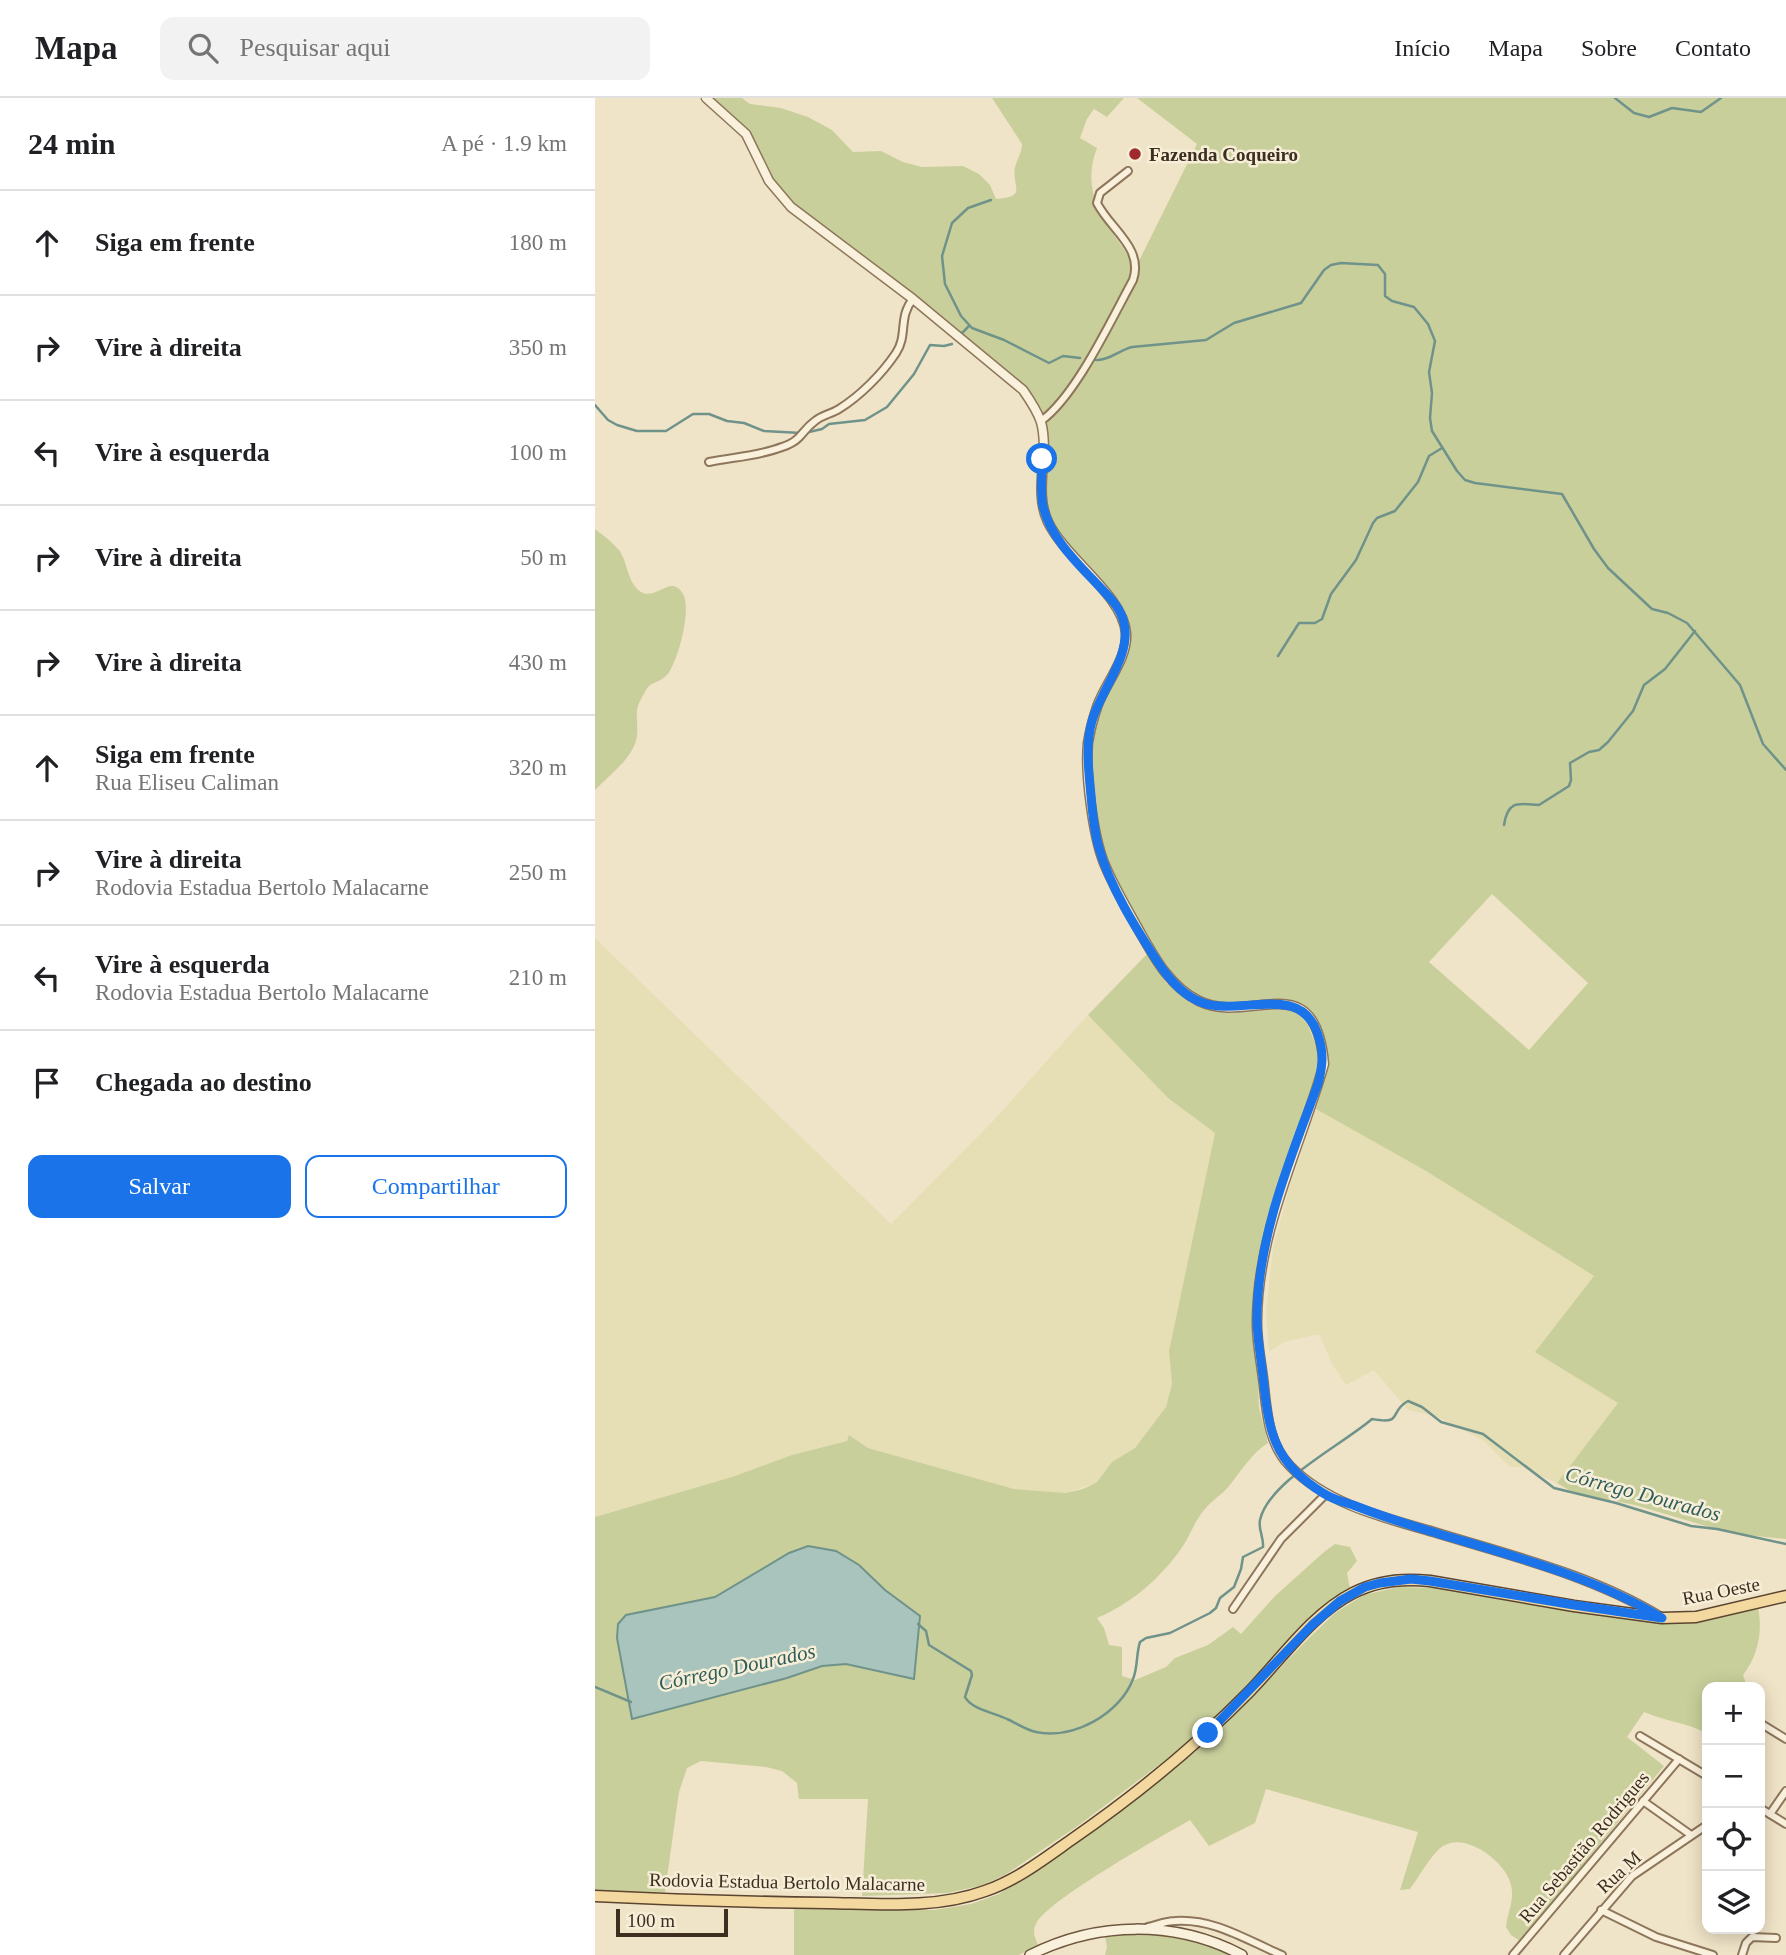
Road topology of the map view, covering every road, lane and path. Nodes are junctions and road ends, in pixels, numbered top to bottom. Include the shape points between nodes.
1 (706, 98) edge
2 (1128, 170) dead end
3 (913, 299) junction
4 (1041, 421) junction
5 (709, 462) dead end
6 (1325, 1495) junction
7 (1786, 1596) edge
8 (1233, 1609) dead end
9 (1662, 1618) junction
10 (1765, 1726) edge
11 (1640, 1736) dead end
12 (1786, 1739) edge
13 (1679, 1759) junction
14 (1702, 1773) edge
15 (1786, 1791) edge
16 (1643, 1801) junction
17 (1765, 1811) edge
18 (1770, 1814) junction
19 (1786, 1824) edge
20 (1702, 1828) edge
21 (1691, 1835) junction
22 (595, 1896) edge
23 (1601, 1910) junction
24 (1143, 1928) junction
25 (1776, 1938) dead end
26 (1030, 1955) edge
27 (1242, 1955) edge
28 (1282, 1955) edge
29 (1514, 1955) edge
30 (1564, 1955) edge
31 (1713, 1955) edge
32 (1742, 1955) edge

1 - 3 street via 746,134 768,181 791,208
2 - 4 street via 1100,193 1097,203 1134,258 1133,280 1062,401
3 - 4 street via 1023,390
3 - 5 street via 903,314 895,355 845,404 813,422 791,444
4 - 6 street via 1041,489 1047,520 1117,606 1126,635 1124,650 1092,722 1088,745 1098,846 1115,888 1157,961 1187,994 1220,1007 1292,1005 1315,1027 1322,1046 1324,1064 1263,1256 1257,1320 1269,1425 1276,1446 1298,1473
6 - 8 street via 1280,1539
6 - 9 street via 1576,1577 1631,1599
7 - 9 main road, Rua Oeste via 1696,1617
9 - 22 main road, Rodovia Estadua Bertolo Malacarne via 1430,1581 1380,1583 1352,1593 1326,1612 1208,1733 1134,1794 1045,1858 985,1891 959,1899 890,1904
10 - 12 street
11 - 13 street
13 - 14 street
13 - 16 street, Rua Sebastião Rodrigues
15 - 18 street
16 - 21 street
16 - 29 street, Rua Sebastião Rodrigues
17 - 18 street
18 - 19 street
20 - 21 street, Rua M
21 - 23 street, Rua M via 1632,1876
23 - 30 street, Rua M
23 - 31 street via 1656,1937
24 - 26 main road via 1074,1937
24 - 27 main road via 1194,1935
24 - 28 street via 1197,1922 1228,1930
25 - 32 street via 1752,1937

